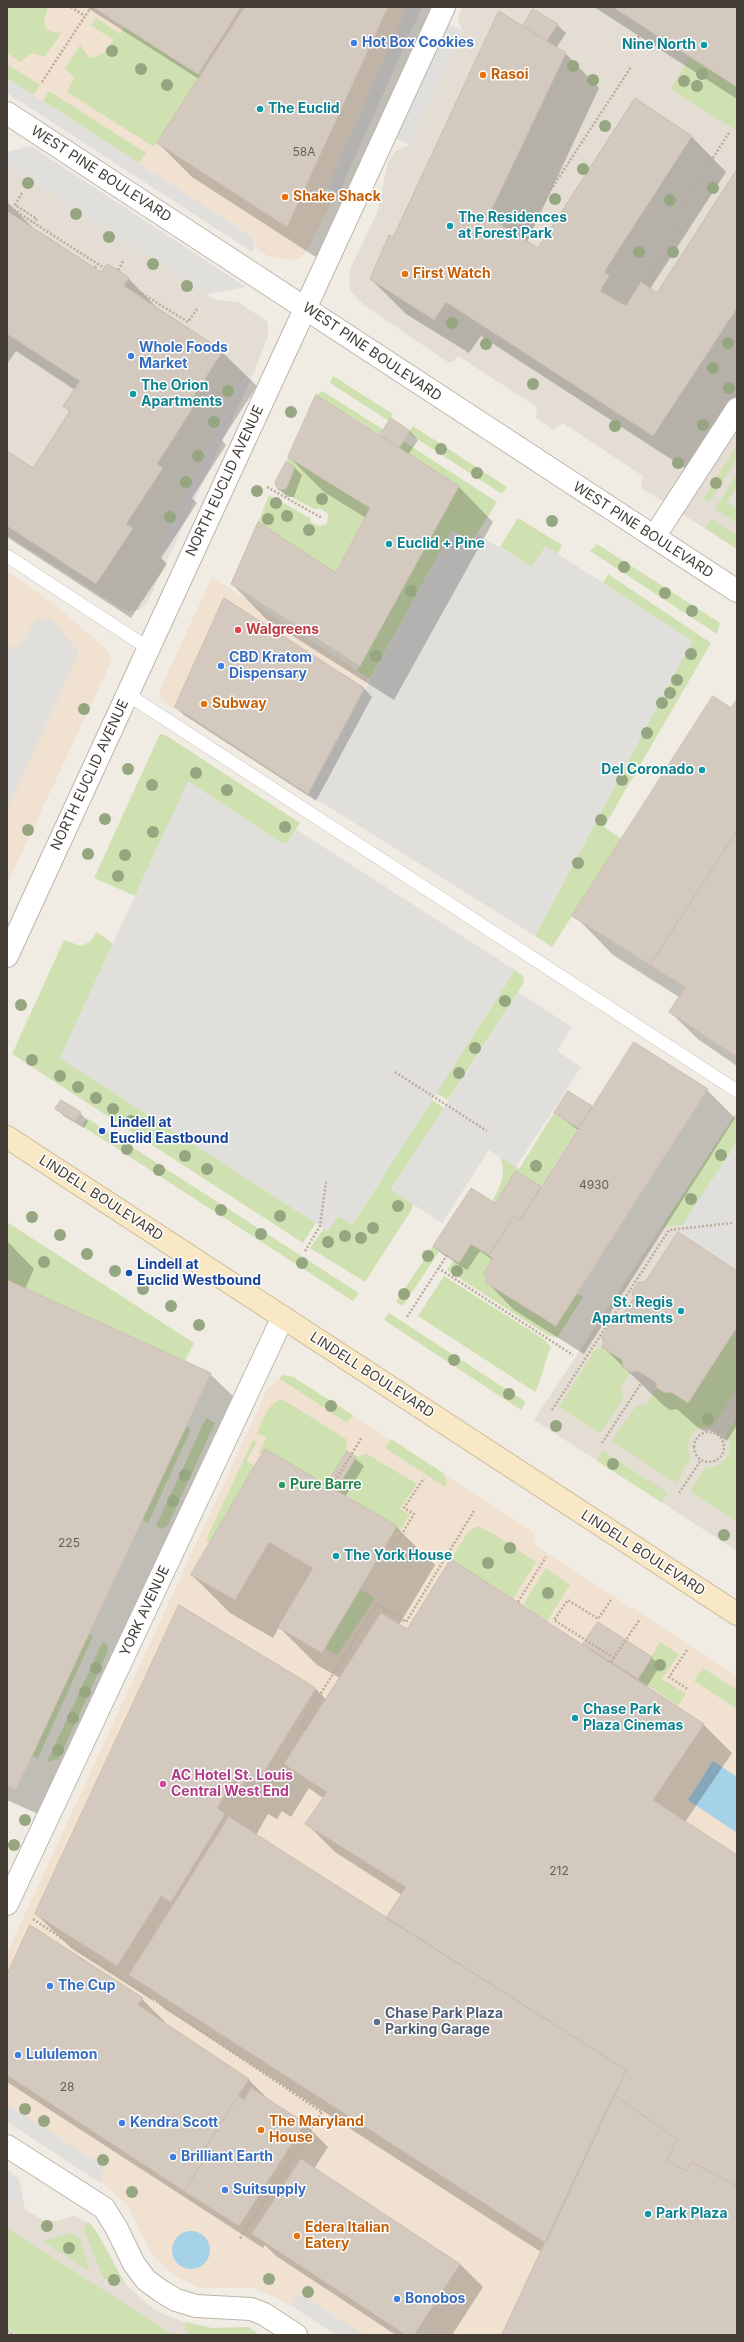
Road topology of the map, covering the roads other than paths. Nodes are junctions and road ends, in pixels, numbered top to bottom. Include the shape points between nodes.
1 (444, 7) edge
2 (7, 113) edge
3 (305, 308) junction
4 (737, 409) edge
5 (654, 537) junction
6 (7, 556) edge
7 (737, 591) edge
8 (148, 648) junction
9 (127, 694) junction
10 (7, 956) edge
11 (737, 1091) edge
12 (7, 1137) edge
13 (283, 1317) junction
14 (737, 1614) edge
15 (10, 1891) edge
16 (7, 2146) edge
17 (296, 2335) edge

1 - 3 street, NORTH EUCLID AVENUE
2 - 3 street, WEST PINE BOULEVARD
3 - 5 street, WEST PINE BOULEVARD
3 - 8 street, NORTH EUCLID AVENUE
4 - 5 street
5 - 7 street, WEST PINE BOULEVARD
6 - 8 lane
8 - 9 street, NORTH EUCLID AVENUE
9 - 10 street, NORTH EUCLID AVENUE
9 - 11 lane
12 - 13 main road, LINDELL BOULEVARD
13 - 14 main road, LINDELL BOULEVARD
13 - 15 street, YORK AVENUE
16 - 17 street via 104,2208 118,2229 134,2264 146,2280 161,2291 176,2300 196,2306 251,2309 264,2314

